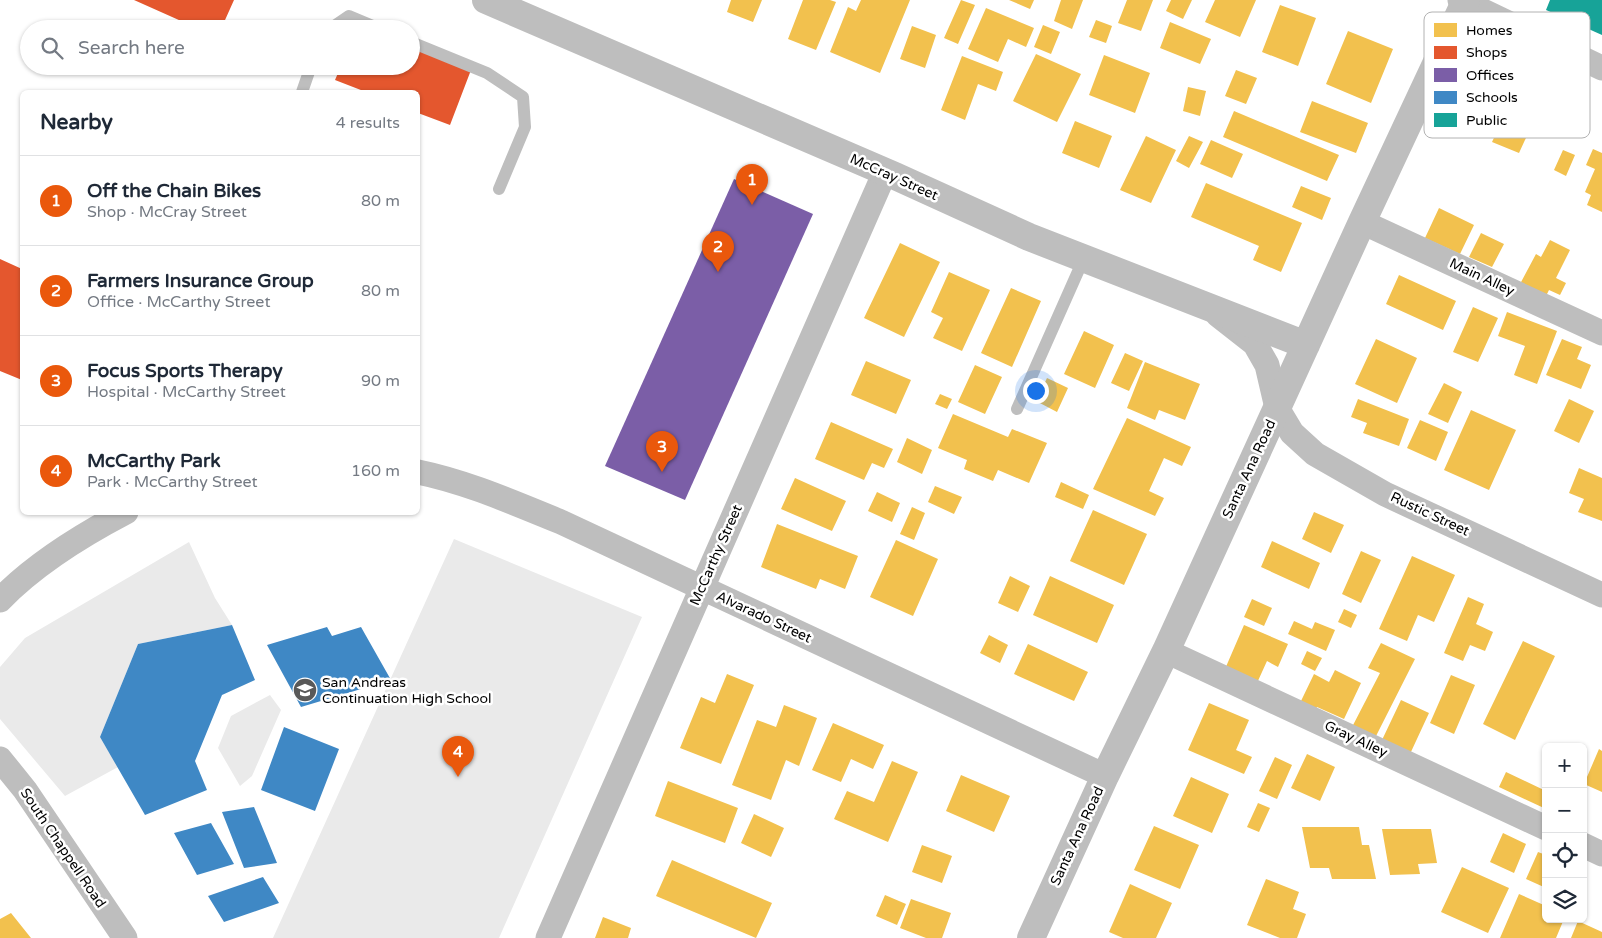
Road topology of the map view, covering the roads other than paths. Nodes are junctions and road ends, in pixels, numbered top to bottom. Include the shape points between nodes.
1 (486, 0) edge
2 (1464, 1) edge
3 (1485, 12) edge
4 (343, 20) edge
5 (359, 20) edge
6 (420, 46) edge
7 (1590, 62) edge
8 (1602, 68) edge
9 (308, 75) edge
10 (1424, 88) edge
11 (303, 90) edge
12 (885, 172) junction
13 (499, 189) dead end
14 (1362, 222) junction
15 (1084, 258) junction
16 (1206, 306) junction
17 (1602, 333) edge
18 (1306, 345) junction
19 (1277, 408) junction
20 (1017, 409) dead end
21 (420, 472) edge
22 (120, 515) edge
23 (701, 588) junction
24 (1602, 595) edge
25 (0, 600) edge
26 (1166, 651) junction
27 (0, 759) edge
28 (1105, 776) junction
29 (1542, 826) edge
30 (1587, 847) edge
31 (1602, 854) edge
32 (125, 938) edge
33 (548, 938) edge
34 (1031, 938) edge

1 - 12 street, McCray Street
2 - 3 street
4 - 5 lane via 349,16
6 - 13 lane via 487,73 523,97 525,126
7 - 8 street
9 - 11 lane
10 - 14 street, Santa Ana Road
12 - 15 street, McCray Street
12 - 23 street, McCarthy Street
14 - 17 street, Main Alley
14 - 18 street, Santa Ana Road
15 - 16 street, McCray Street
15 - 20 lane
16 - 18 street, McCray Street
16 - 19 street, Rustic Street via 1255,344 1267,365
18 - 19 street, Santa Ana Road
19 - 24 street, Rustic Street via 1292,433 1315,454 1385,494
19 - 26 street, Santa Ana Road
21 - 23 street, Alvarado Street via 445,478 552,518
22 - 25 street via 46,561
23 - 28 street, Alvarado Street
23 - 33 street, McCarthy Street
26 - 28 street, Santa Ana Road
26 - 29 street, Gray Alley
27 - 32 street, South Chappell Road via 25,790
28 - 34 street, Santa Ana Road
30 - 31 street

